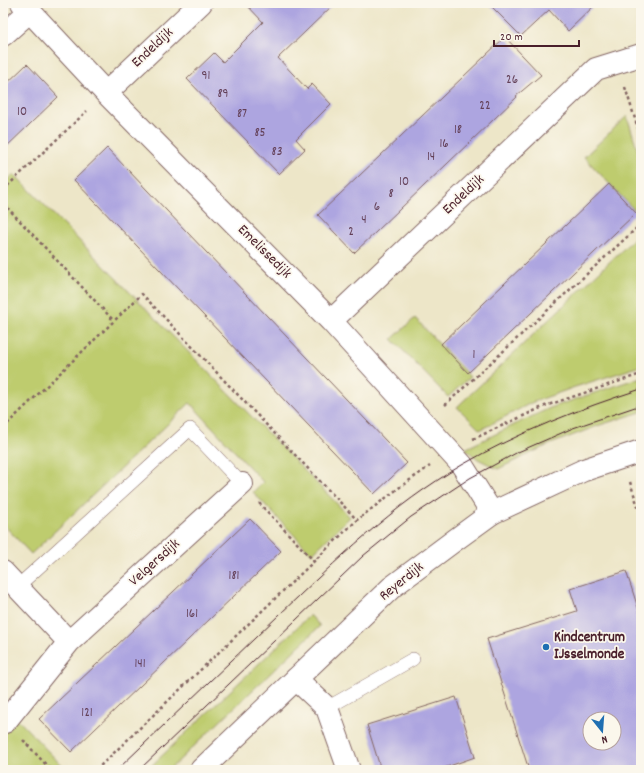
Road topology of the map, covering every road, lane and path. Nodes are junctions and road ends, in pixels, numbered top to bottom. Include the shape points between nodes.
1 (201, 3) edge
2 (26, 7) edge
3 (3, 35) edge
4 (641, 55) edge
5 (617, 63) junction
6 (106, 93) junction
7 (641, 138) edge
8 (3, 190) edge
9 (3, 204) edge
10 (641, 224) edge
11 (114, 321) junction
12 (331, 321) junction
13 (641, 374) edge
14 (445, 405) dead end
15 (3, 428) edge
16 (450, 452) junction
17 (631, 454) edge
18 (242, 484) junction
19 (492, 513) junction
20 (641, 516) edge
21 (357, 520) junction
22 (314, 561) junction
23 (10, 580) edge
24 (69, 642) junction
25 (413, 659) dead end
26 (296, 679) junction
27 (327, 708) junction
28 (5, 722) joint
29 (50, 770) edge
30 (96, 770) edge
31 (201, 770) edge
32 (349, 770) edge

1 - 6 street, Endeldijk
2 - 3 street
2 - 6 street, Emelissedijk
4 - 5 street
5 - 7 path
5 - 12 street, Endeldijk via 596,69
6 - 8 path
6 - 12 street, Emelissedijk
9 - 11 path
10 - 14 path
11 - 15 path
11 - 21 path via 142,294
12 - 16 street, Emelissedijk
13 - 16 path via 545,406
16 - 19 street, Emelissedijk via 462,465
16 - 21 path
17 - 19 street, Reyerdijk via 584,470
17 - 20 path
18 - 22 path
18 - 23 lane via 190,429
18 - 24 street, Velgersdijk
19 - 26 street, Reyerdijk via 392,587
21 - 22 path
22 - 30 path
23 - 24 street
24 - 28 street, Velgersdijk
25 - 27 lane
26 - 27 street
26 - 31 street, Reyerdijk
27 - 32 street
28 - 29 path

